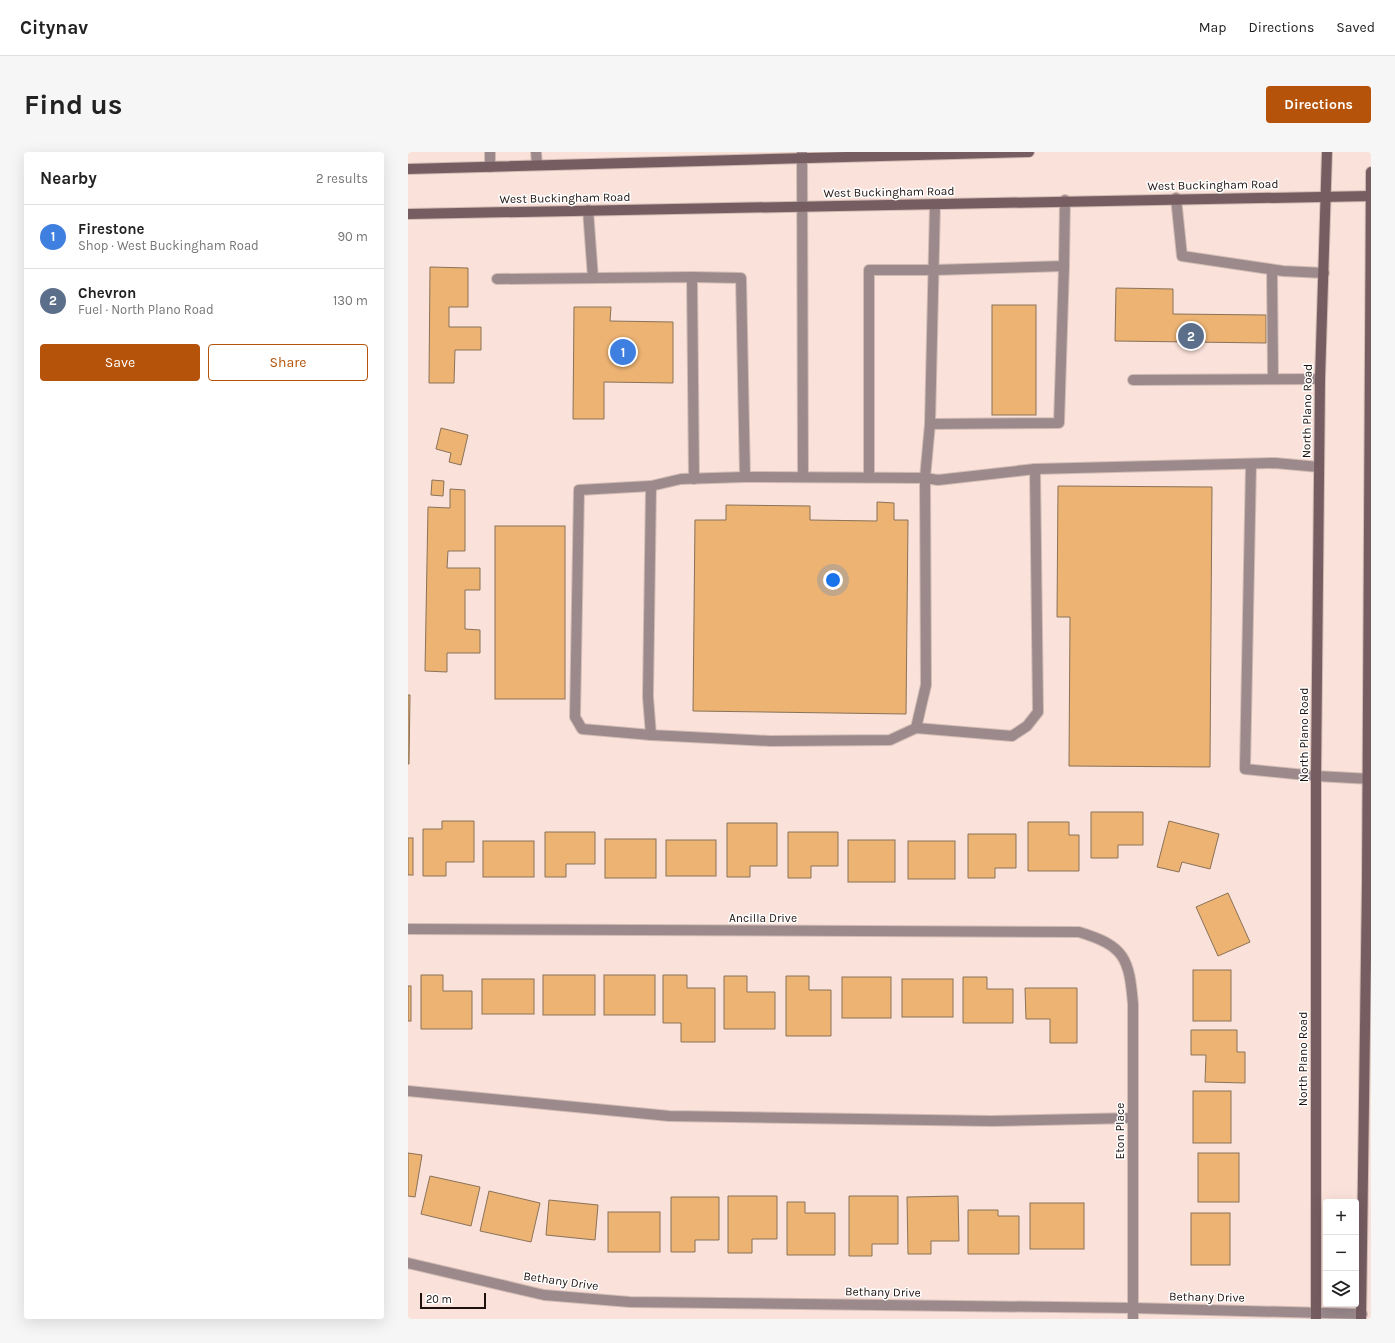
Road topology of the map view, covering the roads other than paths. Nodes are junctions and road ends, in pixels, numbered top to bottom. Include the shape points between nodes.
1 (490, 152) edge
2 (536, 152) edge
3 (1029, 152) edge
4 (1326, 152) edge
5 (802, 155) edge
6 (537, 164) junction
7 (490, 167) junction
8 (408, 169) edge
9 (1371, 172) edge
10 (1326, 195) junction
11 (1370, 196) edge
12 (1176, 198) junction
13 (1065, 200) junction
14 (935, 205) junction
15 (803, 206) junction
16 (588, 210) junction
17 (408, 214) edge
18 (1064, 266) junction
19 (934, 270) junction
20 (1272, 270) junction
21 (1324, 273) junction
22 (692, 277) junction
23 (593, 278) junction
24 (498, 279) dead end
25 (1370, 336) edge
26 (1273, 379) junction
27 (1320, 379) junction
28 (1133, 380) dead end
29 (1370, 389) edge
30 (930, 424) junction
31 (1251, 464) junction
32 (1320, 467) junction
33 (1035, 469) junction
34 (803, 476) junction
35 (869, 477) junction
36 (745, 478) junction
37 (925, 478) junction
38 (694, 479) junction
39 (651, 486) junction
40 (916, 728) junction
41 (651, 735) junction
42 (1316, 776) junction
43 (1369, 779) edge
44 (408, 929) edge
45 (1116, 947) joint
46 (408, 1091) edge
47 (1133, 1118) junction
48 (408, 1263) edge
49 (1133, 1308) junction
50 (1316, 1316) edge
51 (1362, 1316) edge
52 (1132, 1319) edge

1 - 7 street
2 - 6 street
3 - 5 main road
4 - 10 main road, North Plano Road
5 - 6 main road
5 - 15 street
6 - 7 main road
7 - 8 main road
9 - 11 main road
10 - 11 main road, West Buckingham Road
10 - 12 main road, West Buckingham Road
10 - 21 main road, North Plano Road
11 - 25 main road
12 - 13 main road, West Buckingham Road
12 - 20 street via 1182,256
13 - 14 main road, West Buckingham Road
13 - 18 street
14 - 15 main road, West Buckingham Road
14 - 19 street
15 - 16 main road, West Buckingham Road
15 - 34 street
16 - 17 main road, West Buckingham Road
16 - 23 street
18 - 19 street
18 - 30 street via 1059,423
19 - 30 street
19 - 35 street via 869,270
20 - 21 street
20 - 26 street
21 - 27 main road, North Plano Road
22 - 23 street
22 - 36 street via 740,278
22 - 38 street
23 - 24 street
25 - 29 main road
26 - 27 street
26 - 28 street
27 - 32 main road, North Plano Road
29 - 43 main road
30 - 37 street
31 - 32 street via 1275,463
31 - 33 street
31 - 42 street via 1245,769
32 - 42 main road, North Plano Road
33 - 37 street via 938,480
33 - 40 street via 1038,712 1027,726 1012,736
34 - 35 street
34 - 36 street
35 - 37 street
36 - 38 street
37 - 40 street via 926,685
38 - 39 street via 681,479
39 - 41 street via 648,697
39 - 41 street via 579,490 575,717 582,729
40 - 41 street via 890,740 770,741
42 - 43 street
42 - 50 main road, North Plano Road
43 - 51 main road
44 - 45 street, Ancilla Drive via 1079,932
45 - 47 street, Eton Place via 1130,974 1133,1004
46 - 47 street via 669,1116 992,1121
47 - 49 street, Eton Place
48 - 49 street, Bethany Drive via 544,1294 630,1302
49 - 50 street, Bethany Drive
49 - 52 street, Eton Place
50 - 51 street, Bethany Drive

